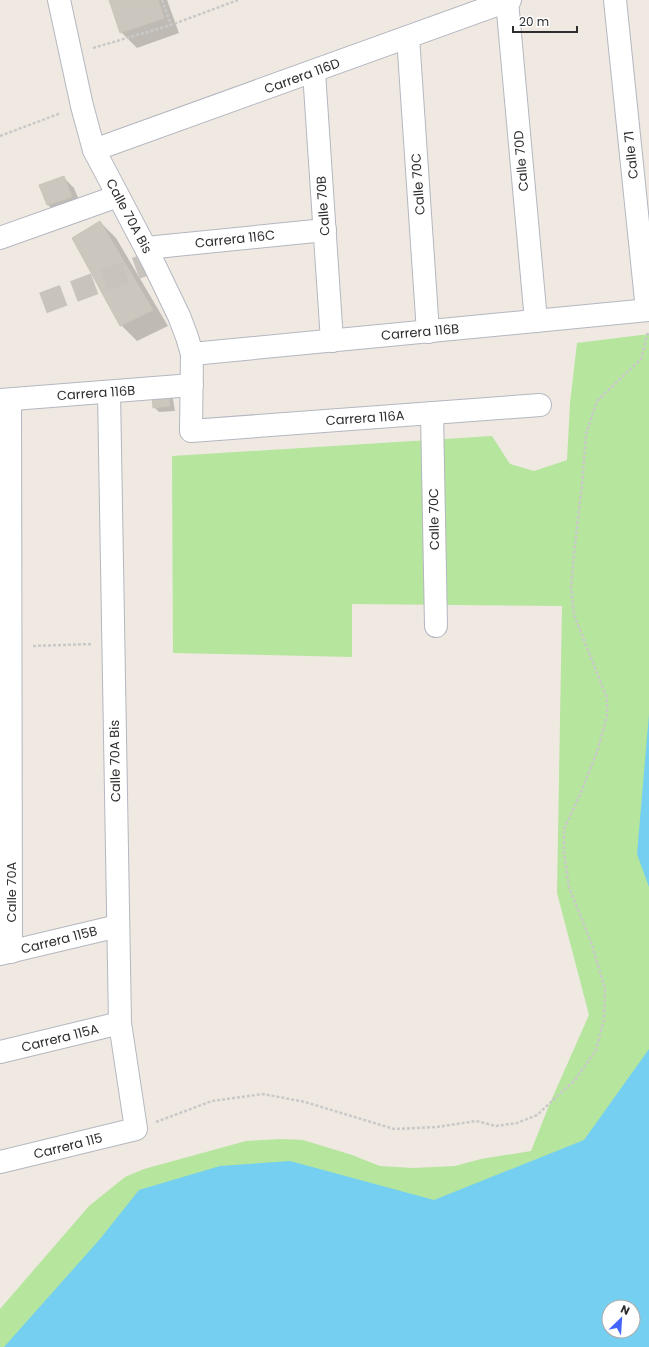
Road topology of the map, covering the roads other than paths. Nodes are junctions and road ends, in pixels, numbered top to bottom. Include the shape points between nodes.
1 (59, 0) edge
2 (614, 0) edge
3 (508, 1) edge
4 (408, 38) junction
5 (314, 72) junction
6 (94, 150) junction
7 (118, 196) junction
8 (325, 230) junction
9 (0, 238) edge
10 (146, 248) junction
11 (648, 316) edge
12 (536, 321) junction
13 (428, 332) junction
14 (332, 341) junction
15 (192, 354) junction
16 (192, 386) junction
17 (109, 392) junction
18 (5, 400) edge
19 (540, 405) dead end
20 (432, 413) junction
21 (191, 431) joint
22 (5, 516) edge
23 (5, 620) edge
24 (436, 626) dead end
25 (5, 725) edge
26 (6, 841) edge
27 (118, 926) junction
28 (6, 953) edge
29 (120, 1024) junction
30 (0, 1052) edge
31 (136, 1129) joint
32 (1, 1162) edge

1 - 6 street, Calle 70A Bis
2 - 11 street, Calle 71
3 - 4 street, Carrera 116D
3 - 12 street, Calle 70D
4 - 5 street, Carrera 116D
4 - 13 street, Calle 70C
5 - 6 street, Carrera 116D
5 - 8 street, Calle 70B
6 - 7 street, Calle 70A Bis
7 - 9 street
7 - 10 street, Calle 70A Bis
8 - 10 street, Carrera 116C
8 - 14 street, Calle 70B
10 - 15 street, Calle 70A Bis via 179,316
11 - 12 street, Carrera 116B
12 - 13 street, Carrera 116B
13 - 14 street, Carrera 116B
14 - 15 street, Carrera 116B
15 - 16 street, Calle 70A Bis
16 - 17 street, Carrera 116B
16 - 21 street, Calle 70A Bis
17 - 18 street, Carrera 116B
17 - 27 street, Calle 70A Bis
18 - 22 street, Calle 70A
19 - 20 street, Carrera 116A
20 - 21 street, Carrera 116A
20 - 24 street, Calle 70C
22 - 23 street, Calle 70A
23 - 25 street, Calle 70A via 10,646
25 - 26 street, Calle 70A
26 - 28 street, Calle 70A
27 - 28 street, Carrera 115B
27 - 29 street, Calle 70A Bis
29 - 30 street, Carrera 115A
29 - 31 street, Calle 70A Bis
31 - 32 street, Carrera 115

